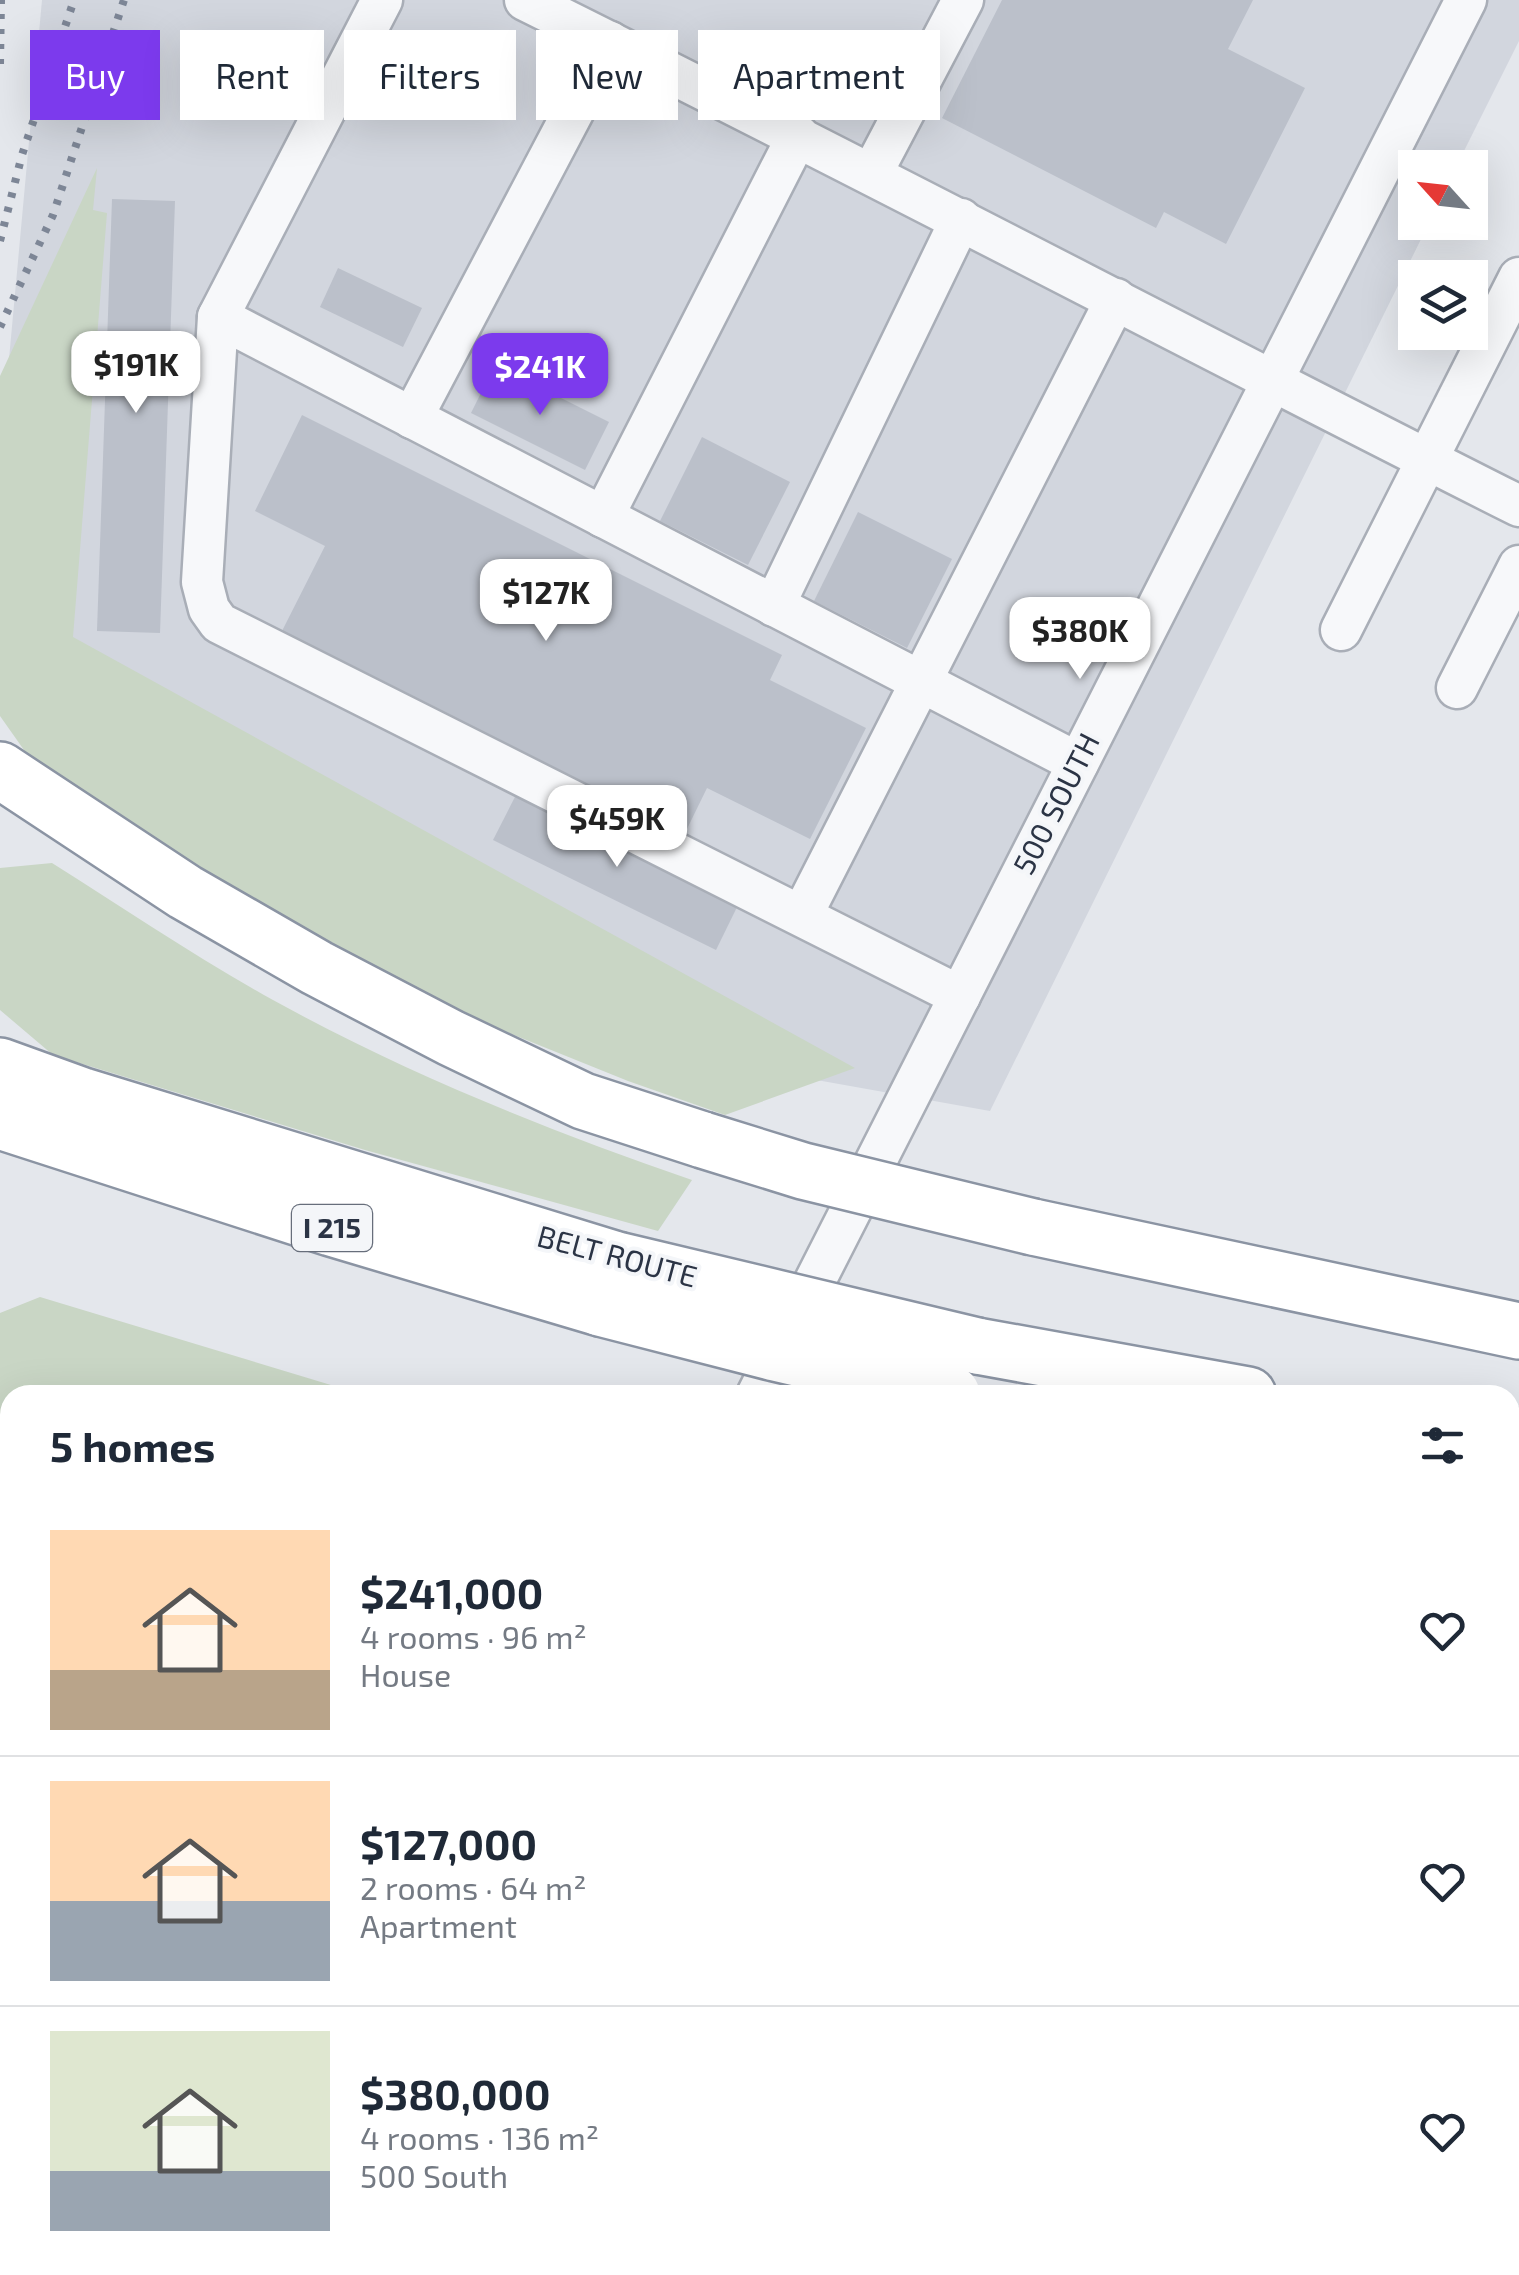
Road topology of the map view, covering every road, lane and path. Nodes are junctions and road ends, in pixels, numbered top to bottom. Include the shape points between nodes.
1 (382, 0) edge
2 (525, 0) edge
3 (963, 0) edge
4 (1466, 0) edge
5 (586, 30) edge
6 (678, 76) edge
7 (569, 120) edge
8 (798, 135) junction
9 (872, 172) junction
10 (961, 218) junction
11 (1519, 278) edge
12 (1116, 299) junction
13 (218, 317) junction
14 (1272, 382) junction
15 (412, 418) junction
16 (1428, 460) junction
17 (1519, 506) edge
18 (603, 518) junction
19 (1519, 566) edge
20 (774, 606) junction
21 (1341, 630) dead end
22 (922, 684) junction
23 (1458, 688) dead end
24 (1078, 763) junction
25 (0, 770) edge
26 (802, 915) junction
27 (960, 996) junction
28 (0, 1066) edge
29 (75, 1120) junction
30 (0, 1121) edge
31 (1519, 1331) edge
32 (962, 1378) edge
33 (763, 1385) edge
34 (1080, 1385) edge

1 - 13 street
2 - 5 street
3 - 9 street
4 - 14 street, 500 SOUTH
6 - 8 street
7 - 15 street
8 - 9 street
8 - 18 street
9 - 10 street
10 - 12 street
10 - 20 street
11 - 16 street
12 - 14 street
12 - 22 street
13 - 15 street
13 - 26 street via 202,582 219,623
14 - 16 street
14 - 24 street, 500 SOUTH
15 - 18 street
16 - 17 street
16 - 21 street
18 - 20 street
19 - 23 street
20 - 22 street
22 - 24 street
22 - 26 street
24 - 27 street, 500 SOUTH
25 - 31 highway, bridge via 284,949 583,1100 803,1171
26 - 27 street
27 - 33 street, 500 SOUTH
28 - 29 highway, BELT ROUTE / I 215
29 - 30 highway, BELT ROUTE / I 215
29 - 32 highway, BELT ROUTE / I 215, bridge via 609,1284
32 - 34 highway, BELT ROUTE / I 215

